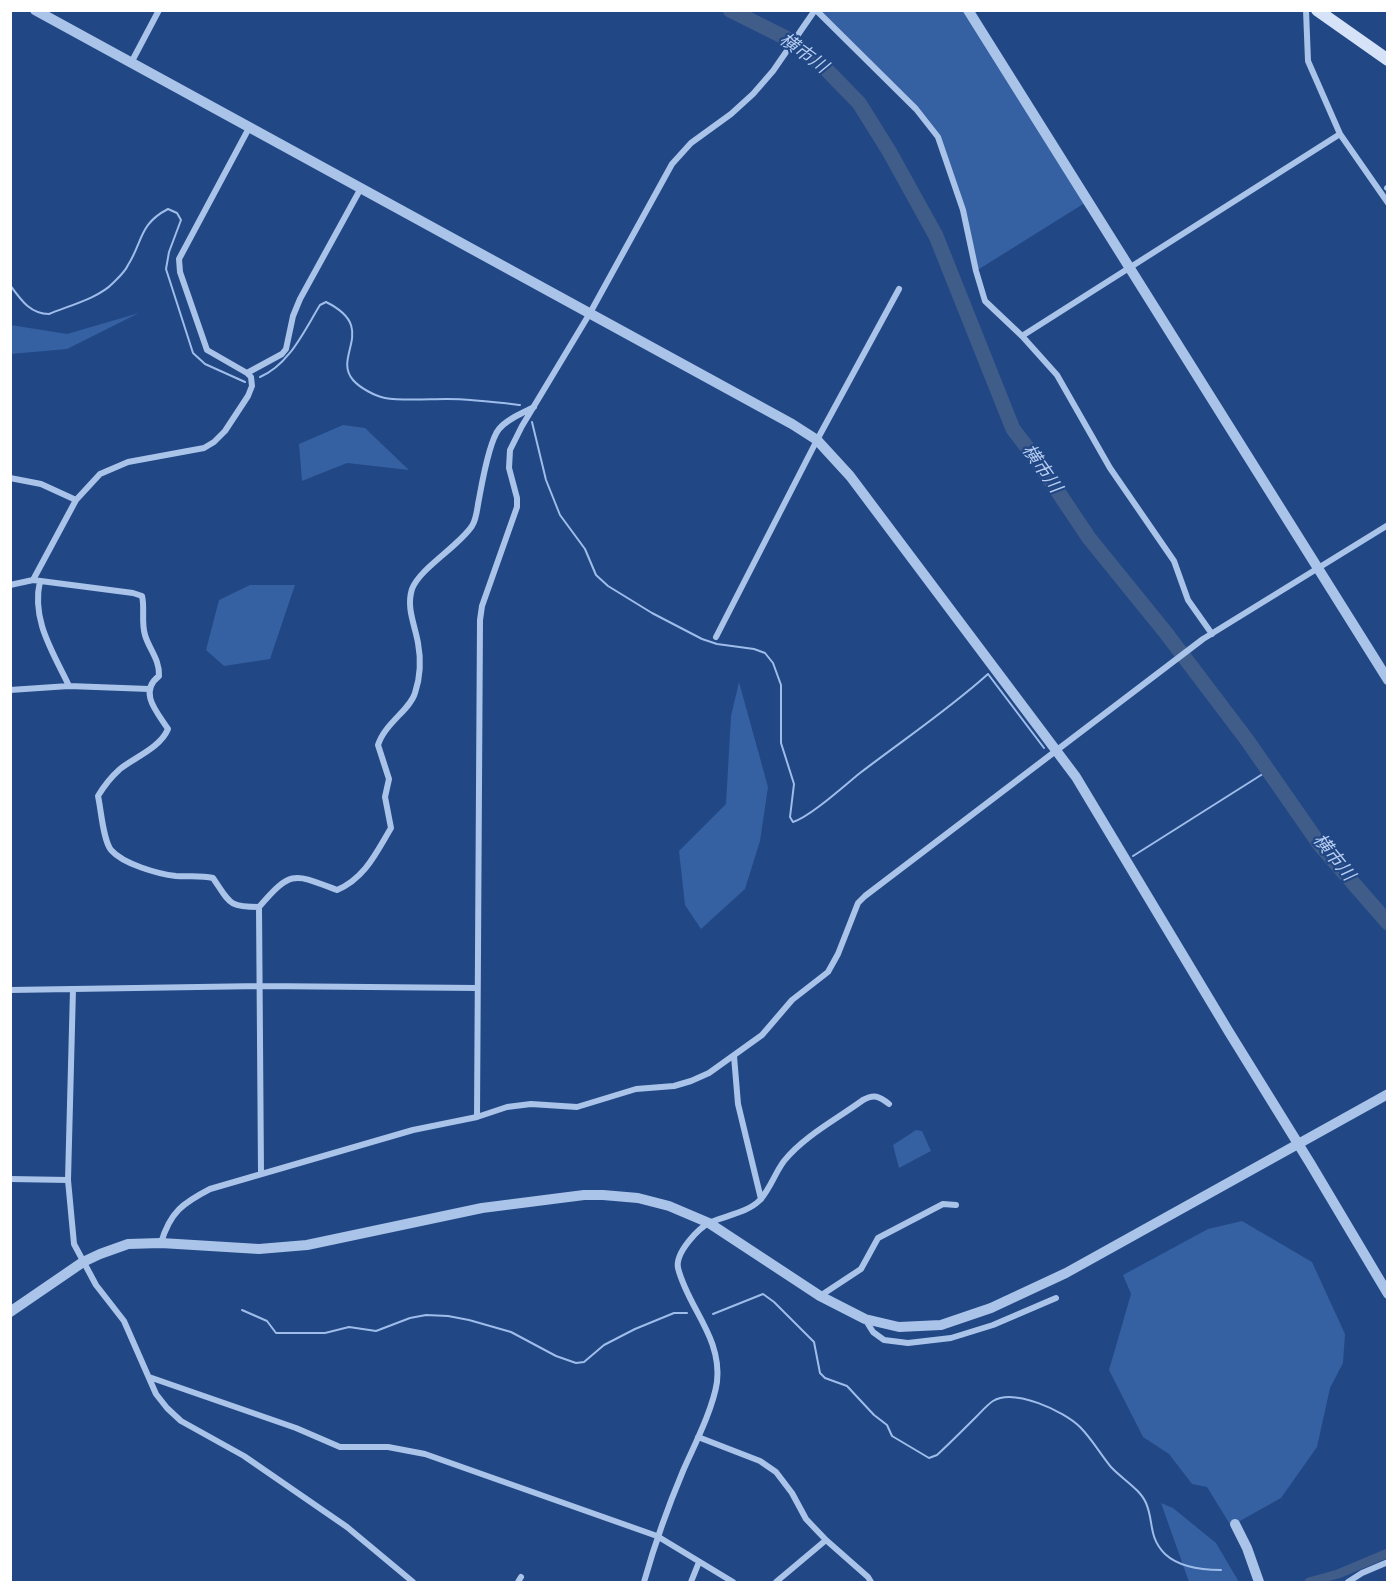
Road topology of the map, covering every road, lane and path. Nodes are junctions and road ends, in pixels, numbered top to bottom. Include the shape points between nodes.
1 (35, 10) edge
2 (159, 10) edge
3 (968, 10) edge
4 (1306, 10) edge
5 (1317, 10) edge
6 (814, 12) edge
7 (1388, 60) edge
8 (131, 63) junction
9 (249, 128) junction
10 (1340, 134) junction
11 (1387, 187) edge
12 (362, 188) junction
13 (1380, 192) junction
14 (1388, 203) edge
15 (1129, 268) junction
16 (899, 289) dead end
17 (590, 313) junction
18 (1022, 336) junction
19 (248, 373) junction
20 (534, 406) junction
21 (817, 440) junction
22 (10, 478) edge
23 (76, 500) junction
24 (1388, 525) edge
25 (1318, 569) junction
26 (36, 580) junction
27 (10, 585) edge
28 (1212, 634) junction
29 (716, 637) dead end
30 (1388, 680) edge
31 (69, 686) junction
32 (149, 689) junction
33 (10, 690) edge
34 (1056, 750) junction
35 (259, 907) junction
36 (261, 986) junction
37 (477, 988) junction
38 (74, 989) junction
39 (10, 990) edge
40 (734, 1056) junction
41 (1388, 1094) edge
42 (889, 1104) dead end
43 (477, 1117) junction
44 (1297, 1143) junction
45 (261, 1173) junction
46 (10, 1179) edge
47 (68, 1180) junction
48 (761, 1199) junction
49 (956, 1205) dead end
50 (709, 1223) junction
51 (161, 1243) junction
52 (83, 1262) junction
53 (1388, 1294) edge
54 (820, 1296) junction
55 (1056, 1298) dead end
56 (10, 1312) edge
57 (865, 1319) junction
58 (148, 1377) junction
59 (698, 1437) junction
60 (1235, 1524) dead end
61 (657, 1536) junction
62 (826, 1540) junction
63 (699, 1562) junction
64 (1388, 1562) edge
65 (413, 1582) edge
66 (644, 1582) edge
67 (692, 1582) edge
68 (733, 1582) edge
69 (776, 1582) edge
70 (871, 1582) edge
71 (1259, 1582) edge
72 (1348, 1582) edge

1 - 8 street
2 - 8 street
3 - 15 street
4 - 10 street via 1308,61
5 - 7 main road
6 - 17 street via 753,94 691,143 672,164
6 - 18 street via 916,109 938,137 963,210 985,301
8 - 9 street
9 - 12 street
9 - 19 street via 180,259 180,273 207,350
10 - 13 street
10 - 15 street
11 - 13 street
12 - 17 street
12 - 19 street via 300,299 286,349
13 - 14 street
15 - 18 street
15 - 25 street
16 - 21 street
17 - 20 street
17 - 21 street
18 - 28 street via 1058,375 1110,468 1174,561 1188,600
19 - 23 street via 252,386 249,396 214,442 204,448 106,470
20 - 35 street via 498,429 472,525 412,588 409,606 419,644 420,667 416,690 378,745 389,779 385,798 391,828 367,868 351,884 337,890 293,877 278,885
20 - 37 street via 510,450 509,468 517,507 480,620
21 - 29 street
21 - 34 street via 850,476
22 - 23 street via 41,484
23 - 26 street
24 - 25 street
25 - 28 street
25 - 30 street
26 - 27 street
26 - 31 street via 42,630
26 - 32 street via 142,596 145,634 160,672
28 - 34 street
31 - 32 street
31 - 33 street
32 - 35 street via 168,729 164,738 118,770 98,796 109,847 124,860 153,872 213,878 229,902 238,907
34 - 40 street via 865,896 858,903 828,972 792,1000 762,1035
34 - 44 street via 1124,854
35 - 36 street
36 - 37 street
36 - 38 street
36 - 45 street
37 - 43 street
38 - 39 street
38 - 47 street
40 - 43 street via 691,1082 636,1089 577,1107 521,1105
40 - 48 street via 738,1104
41 - 44 street
42 - 48 street via 872,1095 815,1134 785,1161
43 - 45 street via 413,1130
44 - 53 street
44 - 57 street via 1066,1273 991,1308 941,1325 921,1327 899,1327
45 - 51 street via 193,1198 173,1215
46 - 47 street
47 - 52 street via 74,1244
48 - 50 street
49 - 54 street via 943,1204 878,1238 861,1269
50 - 51 street via 638,1198 584,1195 482,1208 307,1245 259,1249
50 - 54 street
50 - 59 street via 677,1259 691,1303 712,1339 716,1355 717,1383
51 - 52 street via 128,1244
52 - 56 street
52 - 58 street via 124,1321
54 - 57 street
55 - 57 street via 951,1338 908,1343 884,1340
58 - 61 street via 340,1447 388,1447 426,1454
58 - 65 street via 156,1394 182,1421 244,1456 338,1520
59 - 61 street
59 - 62 street via 760,1461 776,1472 806,1519
60 - 71 street
61 - 63 street
61 - 66 street
62 - 69 street
62 - 70 street
63 - 67 street
63 - 68 street
64 - 72 street

